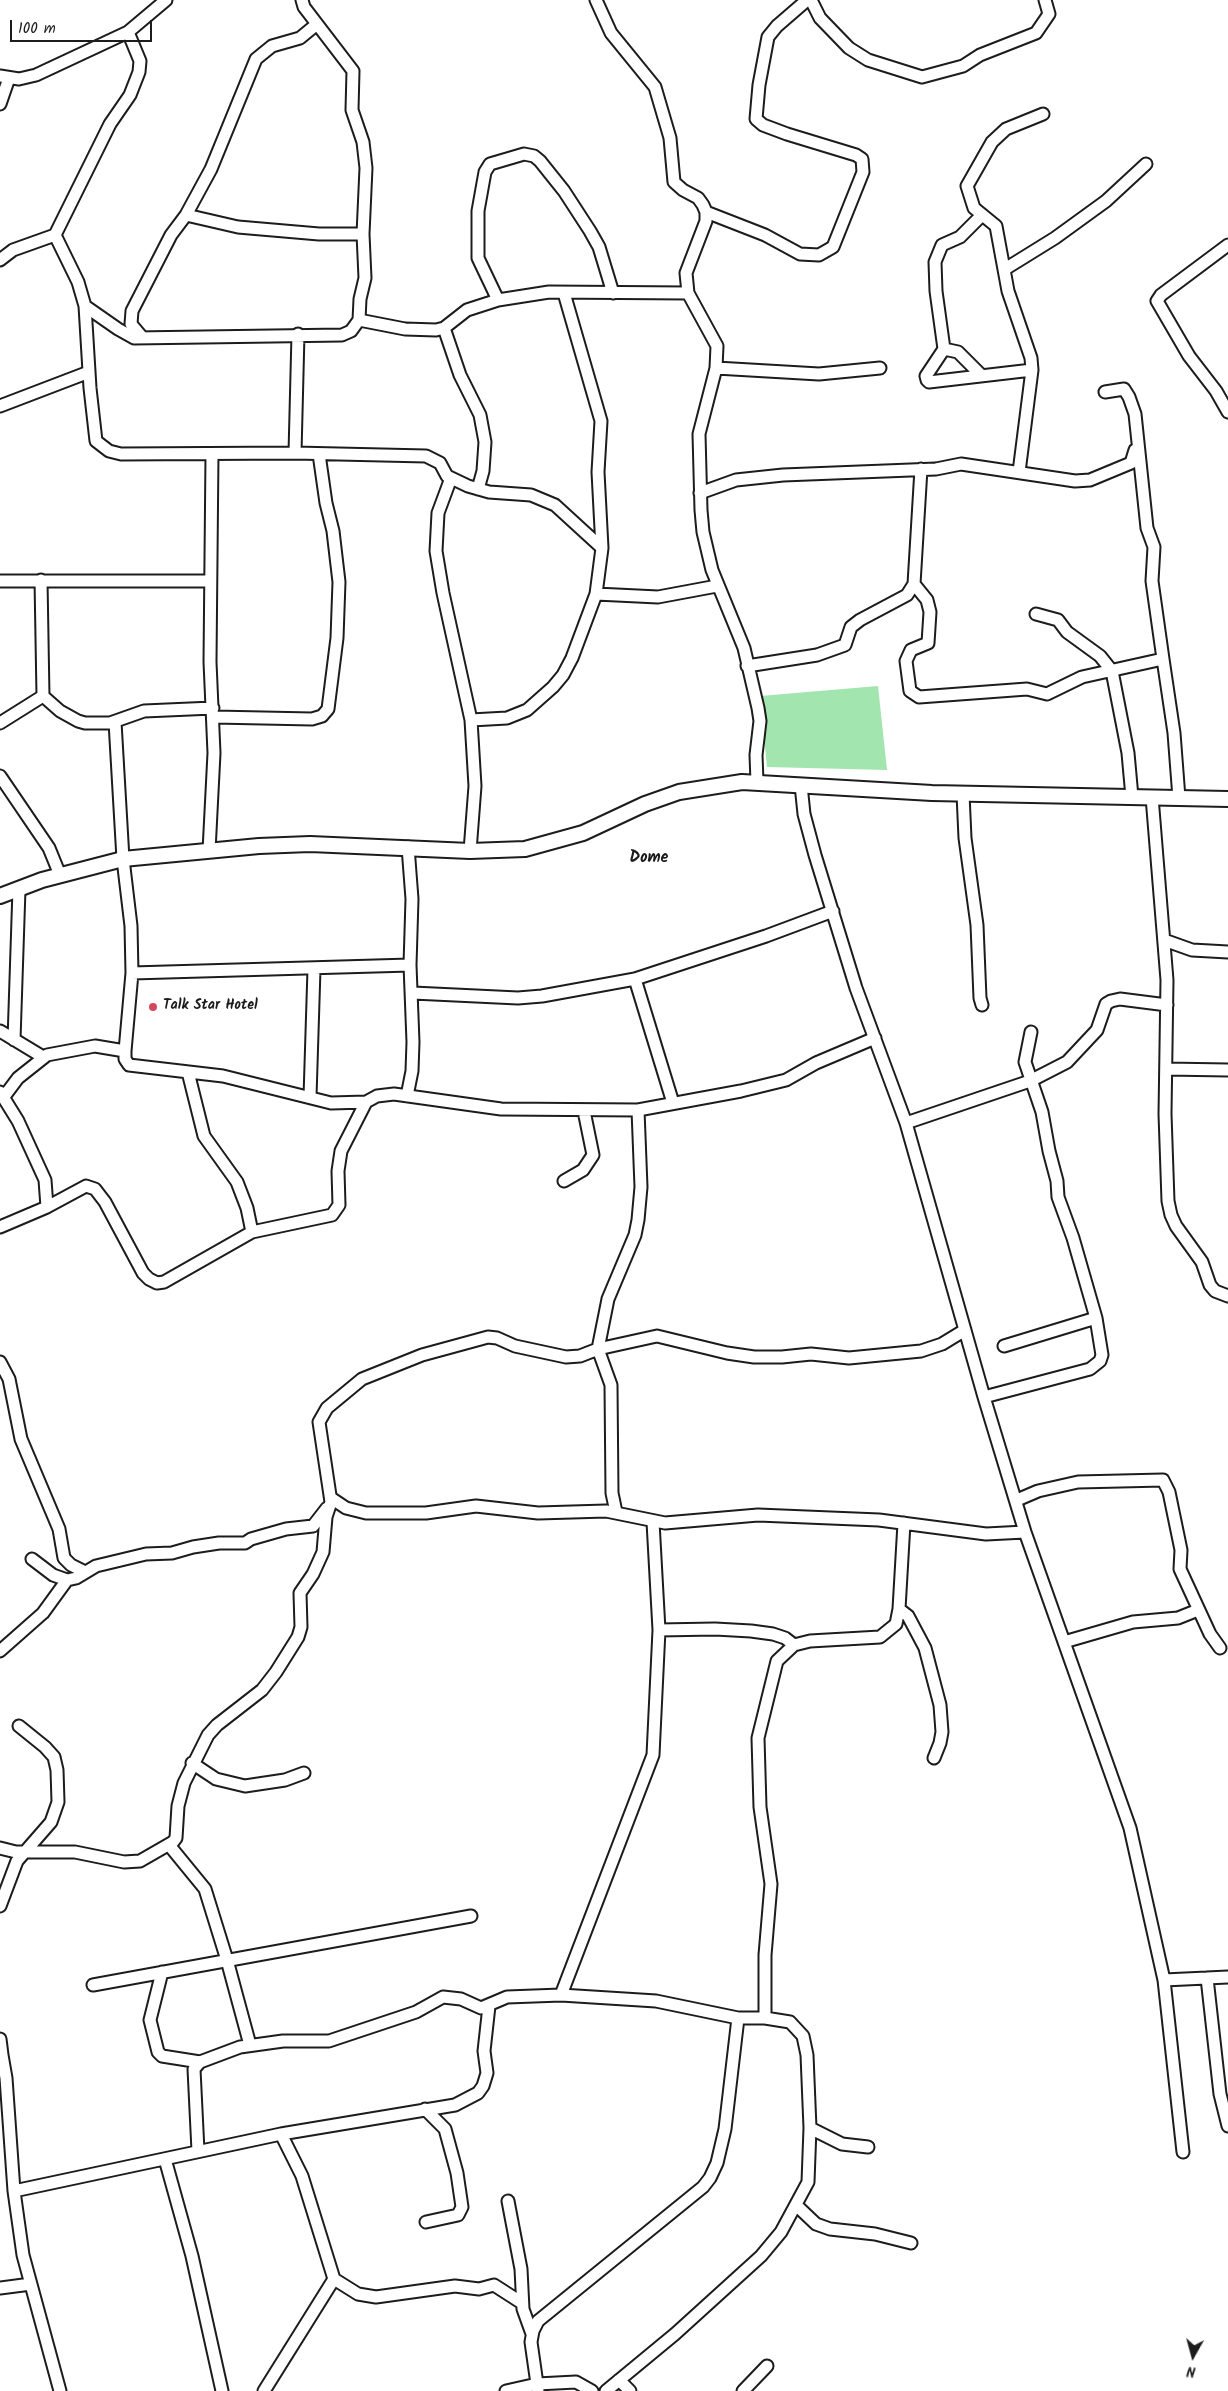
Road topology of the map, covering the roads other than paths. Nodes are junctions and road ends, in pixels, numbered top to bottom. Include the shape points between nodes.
1 (166, 0) edge
2 (302, 0) edge
3 (596, 0) edge
4 (807, 0) edge
5 (811, 0) edge
6 (1044, 0) edge
7 (317, 24) junction
8 (128, 32) junction
9 (4, 77) edge
10 (0, 104) edge
11 (1043, 114) dead end
12 (1146, 164) dead end
13 (706, 212) junction
14 (186, 215) junction
15 (981, 216) junction
16 (364, 234) junction
17 (55, 236) junction
18 (1228, 245) edge
19 (0, 260) edge
20 (1005, 269) junction
21 (564, 293) junction
22 (613, 293) junction
23 (688, 293) junction
24 (498, 300) junction
25 (85, 306) junction
26 (359, 320) junction
27 (444, 328) junction
28 (298, 334) junction
29 (142, 337) junction
30 (944, 349) junction
31 (716, 368) junction
32 (880, 368) dead end
33 (1032, 370) junction
34 (89, 372) junction
35 (982, 375) junction
36 (1105, 392) dead end
37 (0, 406) edge
38 (1228, 412) edge
39 (1137, 446) junction
40 (295, 453) junction
41 (212, 454) junction
42 (320, 454) junction
43 (921, 469) junction
44 (1019, 472) junction
45 (451, 478) junction
46 (478, 489) junction
47 (700, 493) junction
48 (602, 548) junction
49 (41, 580) junction
50 (0, 581) edge
51 (210, 581) junction
52 (914, 584) junction
53 (717, 586) junction
54 (596, 594) junction
55 (1036, 614) dead end
56 (1163, 659) junction
57 (747, 666) junction
58 (1112, 671) junction
59 (43, 696) junction
60 (213, 713) junction
61 (471, 720) junction
62 (115, 722) junction
63 (0, 723) edge
64 (0, 776) edge
65 (757, 782) junction
66 (802, 785) junction
67 (963, 794) junction
68 (1132, 797) junction
69 (1152, 797) junction
70 (1178, 798) junction
71 (1228, 798) edge
72 (408, 847) junction
73 (209, 851) junction
74 (470, 851) junction
75 (124, 859) junction
76 (60, 875) junction
77 (19, 888) junction
78 (0, 896) edge
79 (833, 911) junction
80 (1164, 940) junction
81 (1228, 952) edge
82 (410, 965) junction
83 (314, 969) junction
84 (132, 973) junction
85 (634, 979) junction
86 (413, 993) junction
87 (982, 1005) dead end
88 (1167, 1005) junction
89 (0, 1031) edge
90 (1032, 1032) dead end
91 (875, 1038) junction
92 (14, 1040) junction
93 (125, 1051) junction
94 (43, 1057) junction
95 (1166, 1069) junction
96 (1228, 1070) edge
97 (188, 1072) junction
98 (1030, 1081) junction
99 (2, 1095) edge
100 (407, 1096) junction
101 (310, 1097) junction
102 (366, 1102) junction
103 (673, 1103) junction
104 (638, 1110) junction
105 (584, 1111) junction
106 (906, 1123) junction
107 (564, 1181) dead end
108 (47, 1207) junction
109 (0, 1227) edge
110 (252, 1232) junction
111 (1228, 1296) edge
112 (1096, 1318) junction
113 (964, 1330) junction
114 (1004, 1346) dead end
115 (598, 1348) junction
116 (0, 1362) edge
117 (984, 1397) junction
118 (331, 1500) junction
119 (1017, 1500) junction
120 (616, 1512) junction
121 (653, 1522) junction
122 (904, 1523) junction
123 (1025, 1532) junction
124 (32, 1559) dead end
125 (85, 1572) junction
126 (67, 1580) junction
127 (900, 1609) junction
128 (1198, 1610) junction
129 (659, 1630) junction
130 (1064, 1642) junction
131 (794, 1644) junction
132 (1220, 1648) dead end
133 (0, 1652) edge
134 (19, 1726) dead end
135 (934, 1758) dead end
136 (192, 1763) junction
137 (304, 1774) dead end
138 (170, 1845) junction
139 (0, 1848) edge
140 (23, 1851) junction
141 (0, 1906) edge
142 (471, 1916) dead end
143 (227, 1960) junction
144 (162, 1972) junction
145 (1207, 1978) junction
146 (1228, 1978) edge
147 (1164, 1980) junction
148 (93, 1985) dead end
149 (561, 1995) junction
150 (489, 2006) junction
151 (738, 2018) junction
152 (765, 2018) junction
153 (0, 2039) edge
154 (250, 2045) junction
155 (1, 2055) edge
156 (200, 2062) junction
157 (425, 2109) junction
158 (1228, 2126) edge
159 (810, 2128) junction
160 (281, 2134) junction
161 (868, 2147) dead end
162 (198, 2151) junction
163 (1183, 2152) dead end
164 (165, 2159) junction
165 (14, 2191) junction
166 (508, 2201) dead end
167 (796, 2205) junction
168 (426, 2222) dead end
169 (911, 2243) dead end
170 (334, 2280) junction
171 (30, 2284) junction
172 (0, 2288) edge
173 (522, 2303) junction
174 (532, 2334) junction
175 (767, 2366) dead end
176 (619, 2380) junction
177 (537, 2388) edge
178 (60, 2391) edge
179 (222, 2391) edge
180 (264, 2391) edge
181 (506, 2391) edge
182 (592, 2391) edge
183 (606, 2391) edge
184 (630, 2391) edge
185 (743, 2391) edge

1 - 8 street
2 - 7 street
3 - 13 street via 611,33 655,87 670,138 674,182 698,198
4 - 13 street via 768,38 756,119 787,134 862,159 863,172 833,247 819,255 800,254 765,235
5 - 6 street via 820,18 849,48 868,60 922,77 962,66 980,54 1036,33 1049,14
7 - 14 street via 300,38 272,46 256,59 211,169
7 - 16 street via 353,71 352,110 364,142 366,168
8 - 9 street via 27,78
8 - 17 street via 140,61 140,72 130,95 110,124
9 - 10 street
11 - 15 street via 1006,129 983,156 967,186 974,208
12 - 20 street via 1106,200 1055,238
13 - 23 street via 706,221 686,273
14 - 16 street via 238,227
14 - 29 street via 171,235 132,311 131,324
15 - 20 street via 996,226
15 - 30 street via 960,237 942,245 935,262
16 - 26 street via 365,278
17 - 19 street via 13,250
17 - 25 street via 78,282
18 - 38 street via 1157,301 1188,356
20 - 33 street via 1008,291 1027,344
21 - 22 street
21 - 24 street
21 - 48 street via 601,421 598,472
22 - 23 street
22 - 24 street via 599,247 590,231 540,161 524,154 490,164 478,211 478,258
23 - 31 street via 717,346
24 - 27 street via 468,310
25 - 29 street via 134,338
25 - 34 street
26 - 27 street via 405,329
26 - 28 street via 350,332 342,335
27 - 46 street via 460,374 480,415 484,442 483,471
28 - 29 street
28 - 40 street
30 - 35 street via 958,352
30 - 35 street via 926,376 930,382
31 - 32 street via 819,374
31 - 47 street via 699,434
33 - 35 street
33 - 44 street
34 - 37 street
34 - 41 street via 96,441 103,448 122,454
36 - 39 street via 1124,389 1130,397
39 - 44 street via 1130,463 1090,480 1076,481
39 - 56 street via 1146,528 1154,547 1152,581
40 - 41 street
40 - 42 street
41 - 51 street
42 - 45 street via 426,456 435,459
42 - 60 street via 339,582 337,638 328,709 322,716 312,719
43 - 44 street via 961,464
43 - 47 street via 736,480
43 - 52 street
45 - 46 street
45 - 61 street via 438,514 436,551
46 - 48 street via 543,499 570,517
47 - 53 street via 703,532
48 - 54 street
49 - 50 street
49 - 51 street
49 - 59 street
51 - 60 street
52 - 57 street via 908,595 860,620 851,628 845,645 817,655
52 - 58 street via 927,600 930,612 928,643 911,650 906,661 913,695 1027,689 1047,694 1073,680
53 - 54 street via 658,597
53 - 57 street via 744,648
54 - 61 street via 572,658 553,687 526,710 507,718
55 - 58 street via 1058,620 1067,632 1100,656
56 - 58 street
56 - 70 street via 1174,733
57 - 65 street via 760,721
58 - 68 street via 1128,753
59 - 62 street via 78,721
59 - 63 street
60 - 62 street via 144,711
60 - 73 street
61 - 74 street via 475,786
62 - 75 street
64 - 76 street via 49,848
65 - 66 street
65 - 74 street via 712,785 670,795 560,841 525,849
66 - 67 street
66 - 79 street via 804,814
67 - 68 street
67 - 87 street
68 - 69 street
69 - 70 street
69 - 80 street
70 - 71 street
72 - 73 street via 310,844
72 - 74 street
72 - 82 street via 412,899
73 - 75 street
75 - 76 street
75 - 84 street via 131,918
76 - 77 street
77 - 78 street
77 - 92 street
79 - 85 street
79 - 91 street
80 - 81 street via 1192,950
80 - 88 street
82 - 83 street
82 - 86 street
83 - 84 street
83 - 101 street
84 - 93 street
85 - 86 street via 518,998
85 - 103 street
86 - 100 street via 412,1071
88 - 95 street
88 - 98 street via 1120,999 1111,1001 1106,1004 1097,1030 1071,1059
89 - 92 street
90 - 98 street via 1024,1055
91 - 103 street via 816,1063 786,1080
91 - 106 street
92 - 94 street
93 - 94 street via 95,1046
93 - 97 street via 129,1065
94 - 99 street
95 - 96 street
95 - 111 street via 1171,1215 1184,1239 1200,1258 1210,1285 1215,1291
97 - 101 street via 223,1076
97 - 110 street via 204,1136 236,1182 247,1208
98 - 106 street
98 - 112 street via 1042,1112 1060,1204
99 - 108 street via 18,1121 45,1180
100 - 102 street via 377,1096
100 - 105 street via 502,1110
101 - 102 street via 331,1102
102 - 110 street via 341,1151 337,1211 322,1218
103 - 104 street
104 - 105 street
104 - 115 street via 641,1187 638,1220 635,1235 608,1299
105 - 107 street via 593,1155 583,1170
106 - 113 street
108 - 109 street
108 - 110 street via 86,1186 99,1191 143,1272 149,1280 157,1283
112 - 114 street
112 - 117 street via 1102,1355 1096,1366
113 - 115 street via 942,1344 921,1351 850,1358 811,1354 754,1357 657,1336
113 - 117 street
115 - 118 street via 580,1356 566,1357 488,1337 422,1355 362,1379 326,1408 319,1422
115 - 120 street via 611,1385 612,1494
116 - 125 street via 9,1379 21,1439 58,1529 64,1558
117 - 119 street
118 - 120 street via 366,1513 426,1513 476,1506 538,1514
118 - 125 street via 313,1526 286,1529 245,1542 146,1554 96,1566
118 - 136 street via 323,1552 300,1593 301,1627 298,1637 262,1690 217,1725
119 - 123 street
119 - 128 street via 1038,1491 1078,1482 1163,1480 1170,1492 1181,1550 1180,1569
120 - 121 street
121 - 122 street via 758,1515
121 - 129 street
122 - 123 street via 986,1534
122 - 127 street
123 - 130 street
124 - 126 street via 54,1576
125 - 126 street
126 - 133 street via 43,1613
127 - 131 street via 896,1624 880,1637
127 - 135 street via 913,1624 925,1648 940,1705 942,1732
128 - 130 street via 1178,1618 1133,1622
128 - 132 street
129 - 131 street via 751,1631 773,1634
129 - 149 street via 653,1755
130 - 147 street via 1130,1828
131 - 152 street via 777,1661 758,1738 760,1807 771,1884 764,1955
134 - 140 street via 54,1757 58,1786 55,1815
136 - 137 street via 216,1779 245,1786
136 - 138 street via 178,1806 176,1838
138 - 140 street via 140,1861 124,1862 75,1852
138 - 143 street via 205,1889
139 - 140 street via 11,1852
140 - 141 street
142 - 143 street
143 - 144 street
143 - 154 street
144 - 148 street
144 - 156 street via 150,2020 158,2052 162,2056
145 - 146 street
145 - 147 street
145 - 158 street via 1220,2094
147 - 163 street
149 - 150 street via 507,1997
149 - 151 street via 656,2001
150 - 154 street via 481,2008 462,1999 443,1997 416,2012 329,2041
150 - 157 street via 483,2086 455,2105
151 - 152 street
151 - 174 street via 725,2129 710,2178 703,2187 557,2303 538,2321
152 - 159 street via 790,2022 803,2036 807,2054
153 - 155 street
154 - 156 street
155 - 165 street via 6,2078
156 - 162 street via 194,2069
157 - 160 street
157 - 168 street via 445,2129 462,2207 458,2215
159 - 161 street via 842,2144
159 - 167 street via 808,2182
160 - 162 street
160 - 170 street via 302,2176
162 - 164 street
164 - 165 street
164 - 179 street via 192,2256
165 - 171 street
166 - 173 street via 521,2269
167 - 169 street via 816,2224 830,2229 875,2234
167 - 176 street via 762,2256
170 - 173 street via 358,2294 376,2297 454,2286 479,2289 494,2285
170 - 180 street
171 - 172 street
171 - 178 street
173 - 174 street
174 - 177 street
175 - 185 street
176 - 183 street
176 - 184 street
177 - 181 street
177 - 182 street via 576,2382

